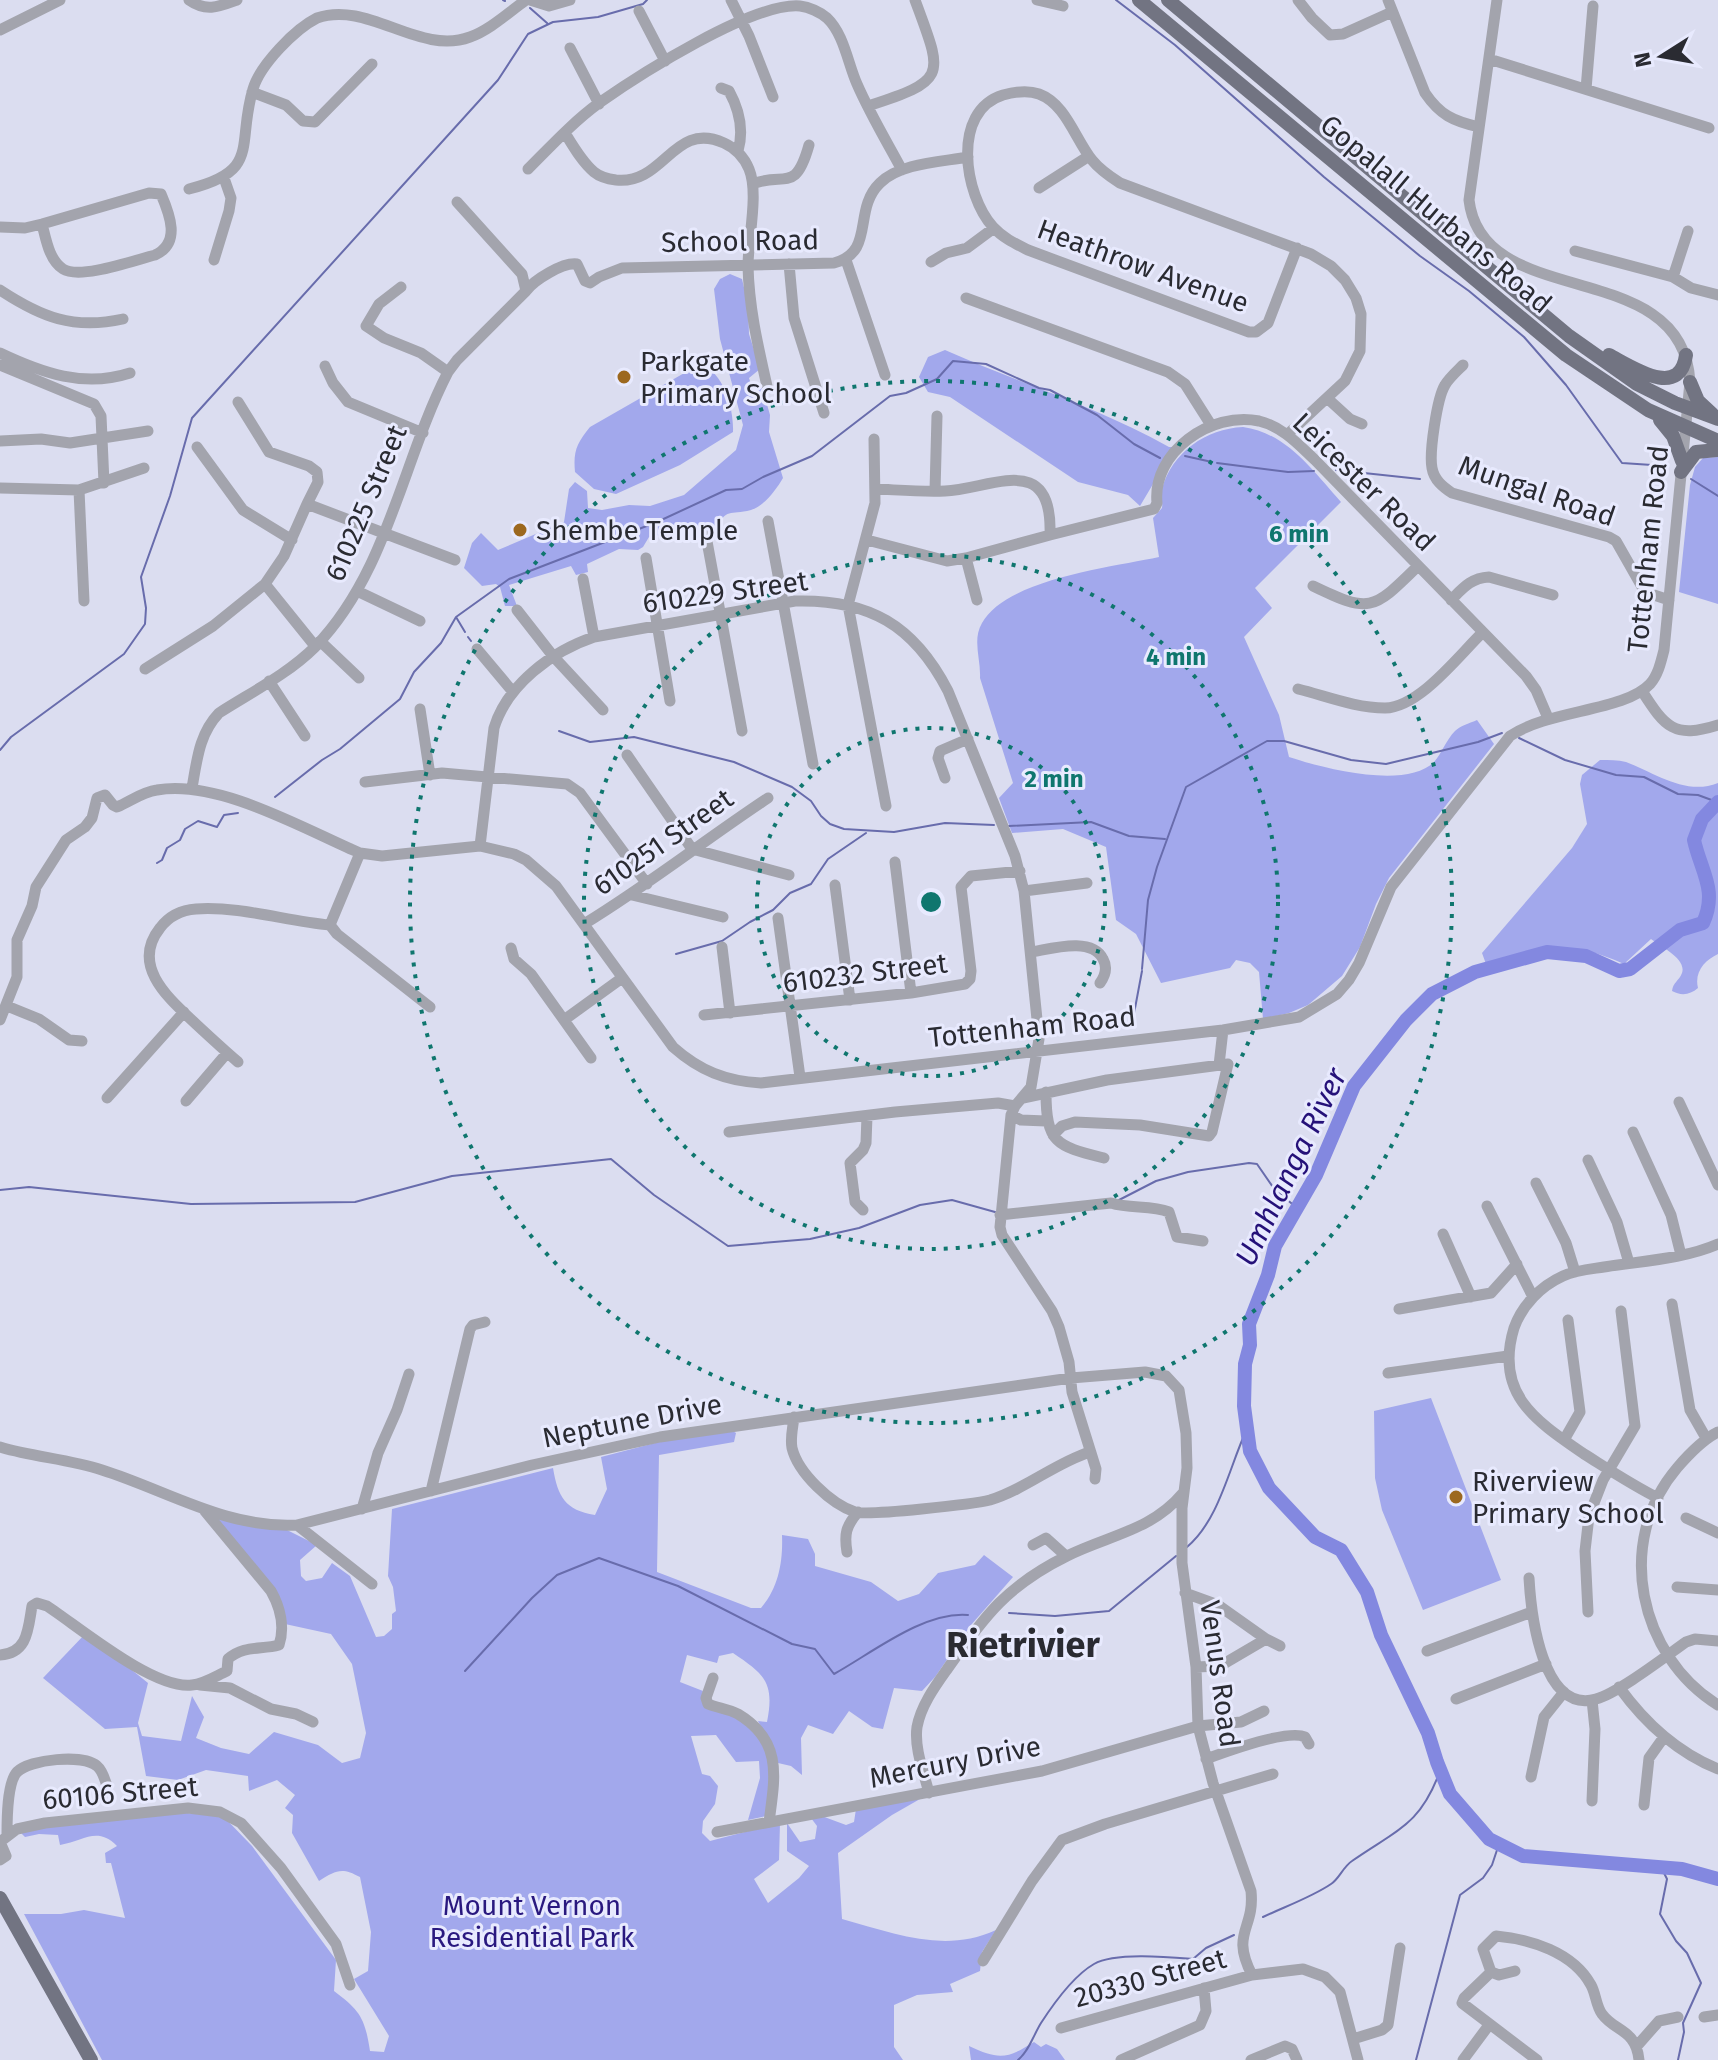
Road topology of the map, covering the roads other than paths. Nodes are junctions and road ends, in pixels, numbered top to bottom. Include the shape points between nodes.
1 (60, 0) edge
2 (189, 0) edge
3 (237, 0) edge
4 (528, 0) edge
5 (570, 0) edge
6 (731, 0) edge
7 (915, 0) edge
8 (1037, 0) edge
9 (1139, 0) edge
10 (1168, 0) edge
11 (1298, 0) edge
12 (1388, 0) edge
13 (1497, 0) edge
14 (1063, 6) dead end
15 (1593, 6) dead end
16 (639, 11) dead end
17 (1392, 12) junction
18 (741, 20) junction
19 (0, 30) edge
20 (570, 48) dead end
21 (1489, 59) junction
22 (665, 61) junction
23 (372, 64) dead end
24 (721, 88) dead end
25 (1586, 89) junction
26 (252, 92) junction
27 (773, 97) dead end
28 (599, 104) junction
29 (868, 106) junction
30 (1479, 127) junction
31 (1709, 128) dead end
32 (565, 133) junction
33 (809, 145) dead end
34 (738, 151) junction
35 (1089, 156) junction
36 (968, 157) junction
37 (528, 169) dead end
38 (902, 170) junction
39 (224, 178) junction
40 (753, 184) junction
41 (1039, 188) dead end
42 (189, 189) dead end
43 (457, 202) dead end
44 (42, 224) junction
45 (0, 227) edge
46 (994, 228) junction
47 (1688, 231) dead end
48 (1297, 248) junction
49 (1575, 251) dead end
50 (214, 260) dead end
51 (846, 260) junction
52 (931, 262) dead end
53 (789, 264) junction
54 (748, 265) junction
55 (599, 277) joint
56 (1673, 277) junction
57 (401, 287) dead end
58 (0, 290) edge
59 (526, 291) junction
60 (1718, 295) edge
61 (966, 298) dead end
62 (123, 319) dead end
63 (1569, 336) junction
64 (0, 353) edge
65 (1686, 355) junction
66 (0, 365) edge
67 (1463, 365) dead end
68 (325, 366) dead end
69 (448, 372) junction
70 (130, 373) dead end
71 (885, 375) dead end
72 (1690, 382) junction
73 (767, 386) dead end
74 (1327, 398) junction
75 (238, 402) dead end
76 (1640, 406) junction
77 (1687, 408) junction
78 (824, 413) dead end
79 (937, 416) dead end
80 (1718, 419) edge
81 (1362, 424) dead end
82 (1211, 425) junction
83 (1686, 428) junction
84 (148, 431) dead end
85 (423, 433) junction
86 (1288, 434) junction
87 (102, 436) junction
88 (874, 439) dead end
89 (2, 440) edge
90 (1718, 441) edge
91 (197, 447) dead end
92 (1718, 450) edge
93 (1681, 467) junction
94 (144, 468) dead end
95 (104, 483) junction
96 (0, 488) edge
97 (876, 489) junction
98 (79, 490) junction
99 (935, 491) junction
100 (307, 504) junction
101 (768, 521) dead end
102 (383, 534) junction
103 (1050, 535) junction
104 (706, 536) dead end
105 (292, 540) junction
106 (867, 540) junction
107 (646, 558) dead end
108 (966, 558) junction
109 (455, 560) dead end
110 (1418, 566) junction
111 (583, 579) dead end
112 (265, 584) junction
113 (1313, 586) dead end
114 (357, 591) junction
115 (1553, 595) dead end
116 (977, 600) dead end
117 (1451, 600) junction
118 (1669, 600) junction
119 (84, 601) dead end
120 (783, 602) junction
121 (848, 605) junction
122 (517, 610) dead end
123 (720, 614) junction
124 (420, 621) dead end
125 (658, 625) junction
126 (1483, 632) junction
127 (594, 637) junction
128 (318, 643) junction
129 (477, 649) dead end
130 (553, 656) junction
131 (145, 669) dead end
132 (359, 678) dead end
133 (269, 681) junction
134 (1298, 689) dead end
135 (1642, 691) junction
136 (513, 692) junction
137 (670, 701) dead end
138 (420, 709) dead end
139 (603, 710) dead end
140 (1548, 718) junction
141 (1718, 725) edge
142 (742, 731) dead end
143 (305, 736) dead end
144 (968, 739) junction
145 (627, 755) dead end
146 (813, 764) dead end
147 (430, 775) junction
148 (487, 775) junction
149 (945, 778) dead end
150 (365, 782) dead end
151 (192, 788) junction
152 (768, 798) dead end
153 (886, 806) dead end
154 (480, 846) junction
155 (692, 849) junction
156 (360, 853) junction
157 (895, 862) dead end
158 (1020, 871) junction
159 (789, 875) dead end
160 (1087, 883) dead end
161 (647, 884) junction
162 (835, 885) dead end
163 (1024, 891) junction
164 (632, 895) junction
165 (723, 917) dead end
166 (778, 918) dead end
167 (584, 924) junction
168 (330, 925) junction
169 (722, 947) dead end
170 (511, 948) dead end
171 (1031, 952) junction
172 (622, 978) junction
173 (1100, 983) dead end
174 (911, 993) junction
175 (850, 1000) junction
176 (7, 1006) junction
177 (430, 1007) dead end
178 (790, 1007) junction
179 (184, 1012) junction
180 (730, 1013) junction
181 (704, 1015) dead end
182 (0, 1020) edge
183 (564, 1020) junction
184 (1223, 1030) junction
185 (82, 1041) dead end
186 (1037, 1052) junction
187 (227, 1053) junction
188 (591, 1058) dead end
189 (238, 1062) dead end
190 (1219, 1065) junction
191 (800, 1077) junction
192 (1046, 1092) junction
193 (107, 1098) dead end
194 (186, 1101) dead end
195 (1679, 1102) dead end
196 (1016, 1106) junction
197 (867, 1116) junction
198 (1046, 1121) junction
199 (729, 1132) dead end
200 (1633, 1132) dead end
201 (1053, 1135) junction
202 (1104, 1158) dead end
203 (1588, 1160) dead end
204 (1536, 1183) dead end
205 (1718, 1185) edge
206 (1487, 1206) dead end
207 (863, 1210) dead end
208 (1000, 1215) junction
209 (1443, 1234) dead end
210 (1203, 1241) dead end
211 (1718, 1244) edge
212 (1681, 1255) junction
213 (1629, 1263) junction
214 (1517, 1264) junction
215 (1575, 1272) junction
216 (1471, 1297) junction
217 (1533, 1297) junction
218 (1672, 1304) dead end
219 (1399, 1309) dead end
220 (1621, 1311) dead end
221 (1568, 1320) dead end
222 (485, 1322) dead end
223 (1508, 1356) junction
224 (1388, 1373) dead end
225 (409, 1374) dead end
226 (1071, 1378) junction
227 (794, 1417) junction
228 (1718, 1432) edge
229 (1706, 1438) junction
230 (1564, 1440) junction
231 (0, 1447) edge
232 (1090, 1452) junction
233 (1609, 1470) junction
234 (1095, 1479) dead end
235 (431, 1491) junction
236 (1184, 1492) junction
237 (1658, 1498) junction
238 (204, 1509) junction
239 (362, 1509) junction
240 (858, 1512) junction
241 (1686, 1518) dead end
242 (297, 1525) junction
243 (1718, 1533) edge
244 (1033, 1545) dead end
245 (847, 1552) dead end
246 (1066, 1556) junction
247 (1529, 1578) dead end
248 (372, 1584) dead end
249 (1677, 1587) dead end
250 (1718, 1590) edge
251 (1185, 1593) junction
252 (1532, 1612) junction
253 (1588, 1612) dead end
254 (1266, 1639) junction
255 (1718, 1641) edge
256 (1280, 1646) dead end
257 (1427, 1651) dead end
258 (0, 1655) edge
259 (1667, 1656) junction
260 (1546, 1664) junction
261 (1196, 1667) junction
262 (713, 1678) dead end
263 (196, 1685) junction
264 (1619, 1687) junction
265 (1564, 1692) junction
266 (1456, 1699) dead end
267 (1592, 1700) junction
268 (1718, 1705) edge
269 (1264, 1711) dead end
270 (313, 1722) dead end
271 (1198, 1726) junction
272 (1664, 1737) junction
273 (1309, 1744) dead end
274 (1206, 1759) junction
275 (1718, 1769) edge
276 (1273, 1774) dead end
277 (1531, 1777) dead end
278 (106, 1783) dead end
279 (1215, 1791) junction
280 (929, 1793) junction
281 (1592, 1801) dead end
282 (1644, 1805) dead end
283 (769, 1822) junction
284 (717, 1832) dead end
285 (3, 1840) edge
286 (0, 1860) edge
287 (0, 1898) edge
288 (1400, 1948) dead end
289 (983, 1961) dead end
290 (1515, 1971) dead end
291 (1491, 1972) junction
292 (1252, 1975) junction
293 (350, 1985) dead end
294 (1204, 1988) junction
295 (1718, 2015) edge
296 (1678, 2017) dead end
297 (1704, 2017) dead end
298 (1489, 2025) junction
299 (1061, 2028) dead end
300 (1353, 2039) junction
301 (1636, 2047) junction
302 (1531, 2058) edge
303 (91, 2060) edge
304 (1121, 2060) edge
305 (1251, 2060) edge
306 (1297, 2060) edge
307 (1358, 2060) edge
308 (1463, 2060) edge
309 (1639, 2060) edge

1 - 19 street
2 - 3 street via 211,9
4 - 5 street via 549,6
4 - 26 street via 471,37 459,39 428,37 360,14 328,14 302,28 267,63
6 - 18 street
7 - 29 street via 935,57 933,74 908,93
8 - 14 street
9 - 76 main road, Gopalall Hurbans Road via 1566,355
10 - 63 main road, Gopalall Hurbans Road
11 - 17 street via 1330,35
12 - 17 street
13 - 21 street
15 - 25 street
16 - 22 street
17 - 30 street via 1434,106 1454,121
18 - 22 street
18 - 27 street
18 - 29 street via 801,6 827,18
20 - 28 street
21 - 25 street
21 - 30 street
22 - 28 street
23 - 26 street via 315,122 303,121 286,105
24 - 34 street via 729,91 738,111
25 - 31 street
26 - 39 street via 241,157
28 - 32 street
29 - 38 street
30 - 65 street via 1469,200 1477,231 1488,243 1543,273 1649,311 1667,324
32 - 34 street via 597,174 625,181 649,174 671,152 695,139 723,142
32 - 37 street
33 - 40 street via 795,175
34 - 40 street
35 - 36 street via 1051,101 1024,92 986,103 971,125
35 - 41 street
35 - 48 street via 1120,183
36 - 38 street, School Road
36 - 46 street via 979,204
38 - 51 street, School Road via 880,183 868,199 859,243
39 - 42 street
39 - 50 street via 231,198
40 - 54 street
43 - 59 street via 522,274
44 - 44 street via 161,194 172,235 171,243 155,255 74,272 55,261
44 - 45 street
46 - 48 street, Heathrow Avenue via 1028,250 1249,332 1268,323
46 - 52 street via 967,248
47 - 56 street
48 - 74 street via 1331,266 1356,298 1361,314 1355,364
49 - 56 street
51 - 53 street, School Road
51 - 71 street
53 - 54 street, School Road
53 - 78 street via 794,318
54 - 55 street, School Road via 622,268
54 - 73 street via 751,320
55 - 59 street, 610225 Street via 588,283 577,264 570,263 538,278
56 - 60 street
57 - 69 street via 379,304 366,326
58 - 62 street via 53,319
59 - 69 street, 610225 Street
61 - 82 street via 1168,372 1185,384
63 - 65 main road via 1663,379 1682,371
63 - 77 main road, Gopalall Hurbans Road via 1637,384
64 - 70 street via 69,378
65 - 72 street, Tottenham Road
66 - 87 street via 94,404
67 - 118 street, Mungal Road via 1445,385 1440,401 1432,468 1442,487 1609,537 1645,592
68 - 85 street via 348,402
69 - 85 street, 610225 Street
72 - 77 street, Tottenham Road
72 - 80 main road via 1698,401
74 - 81 street
74 - 86 street
75 - 100 street via 269,452 317,472
76 - 83 main road, Gopalall Hurbans Road
76 - 93 main road via 1669,430
77 - 80 main road, Gopalall Hurbans Road
77 - 83 street, Tottenham Road
79 - 99 street
82 - 86 street, Leicester Road via 1251,420
82 - 103 street, Leicester Road via 1184,442 1170,460 1156,486 1156,507
83 - 90 main road, Gopalall Hurbans Road
83 - 93 street, Tottenham Road
84 - 87 street
85 - 102 street, 610225 Street
86 - 110 street, Leicester Road
87 - 89 street via 70,443
87 - 95 street
88 - 97 street
91 - 105 street via 243,510
92 - 93 main road via 1696,452
93 - 118 street, Tottenham Road
94 - 95 street
95 - 98 street
96 - 98 street
97 - 99 street
97 - 106 street
98 - 119 street
99 - 103 street via 1024,481 1043,498
100 - 102 street
100 - 105 street
101 - 120 street
102 - 109 street
102 - 114 street, 610225 Street
103 - 108 street
104 - 123 street
105 - 112 street
106 - 108 street via 938,561
106 - 121 street
107 - 125 street
108 - 116 street
110 - 113 street via 1388,595 1368,605
110 - 117 street, Leicester Road
111 - 127 street
112 - 128 street
112 - 131 street via 213,626
114 - 124 street
114 - 128 street, 610225 Street
115 - 117 street via 1489,577 1470,582
117 - 126 street, Leicester Road
118 - 135 street, Tottenham Road via 1660,667
120 - 121 street, 610229 Street
120 - 123 street, 610229 Street
120 - 146 street
121 - 144 street, 610229 Street via 890,621 923,650
121 - 153 street via 874,767
122 - 130 street
123 - 125 street, 610229 Street
123 - 142 street
125 - 127 street, 610229 Street
125 - 137 street
126 - 134 street via 1420,694 1395,707 1363,706
126 - 140 street, Leicester Road via 1536,690
127 - 130 street, 610229 Street
128 - 132 street
128 - 133 street, 610225 Street
129 - 136 street
130 - 136 street, 610229 Street
130 - 139 street
133 - 143 street
133 - 151 street, 610225 Street via 210,722
135 - 140 street, Tottenham Road
135 - 141 street via 1661,719 1678,731
136 - 148 street, 610229 Street via 498,715
138 - 147 street
140 - 184 street, Tottenham Road via 1510,736 1402,872 1384,900 1359,963 1337,994 1299,1017
144 - 149 street via 940,751
144 - 158 street, 610229 Street
145 - 155 street
147 - 148 street
147 - 150 street
148 - 154 street, 610229 Street
148 - 161 street via 575,787
151 - 156 street, Tottenham Road via 226,795
151 - 176 street, Tottenham Road via 155,790 114,806 105,795 99,796 92,818 66,840 44,871 17,940 17,977
152 - 155 street, 610251 Street
154 - 156 street, Tottenham Road via 382,856
154 - 167 street, Tottenham Road via 526,860 556,886
155 - 159 street
155 - 161 street, 610251 Street
156 - 168 street
157 - 174 street
158 - 163 street, 610229 Street
158 - 174 street, 610232 Street via 971,876 961,887 971,971 965,984
160 - 163 street
161 - 164 street, 610251 Street
162 - 175 street
163 - 171 street, 610229 Street
164 - 165 street
164 - 167 street, 610251 Street
166 - 178 street
167 - 172 street, Tottenham Road
168 - 177 street
168 - 179 street via 210,908 179,912 154,936 150,964 160,990
169 - 180 street
170 - 183 street via 514,959
171 - 173 street via 1093,948 1105,966
171 - 186 street, 610229 Street
172 - 183 street
172 - 191 street, Tottenham Road via 673,1047 695,1065 742,1082
174 - 175 street, 610232 Street
175 - 178 street, 610232 Street
176 - 182 street
176 - 185 street via 69,1040
178 - 180 street, 610232 Street
178 - 191 street
179 - 187 street
179 - 193 street
180 - 181 street, 610232 Street
183 - 188 street
184 - 186 street, Tottenham Road
184 - 190 street
186 - 191 street, Tottenham Road
186 - 196 street, 610229 Street via 1031,1087
187 - 189 street
187 - 194 street
190 - 192 street
190 - 201 street via 1228,1064 1209,1136 1075,1122
192 - 196 street
192 - 198 street
195 - 205 street
196 - 197 street via 998,1103
196 - 198 street via 1021,1120
196 - 208 street, 610229 Street
197 - 199 street
197 - 207 street via 866,1143 850,1163 855,1202
198 - 201 street
200 - 212 street via 1671,1215
201 - 202 street via 1066,1148
203 - 213 street via 1617,1222
204 - 215 street
206 - 214 street
208 - 210 street via 1111,1203 1169,1212 1177,1237
208 - 226 street via 1002,1235 1059,1327
209 - 216 street
211 - 212 street
212 - 213 street
213 - 215 street
214 - 216 street via 1498,1289
214 - 217 street
215 - 217 street
216 - 219 street
217 - 223 street via 1516,1322
218 - 229 street via 1690,1410
220 - 233 street via 1635,1426
221 - 230 street via 1580,1412
222 - 235 street via 470,1329
223 - 224 street
223 - 230 street via 1523,1404
225 - 239 street
226 - 227 street, Neptune Drive
226 - 232 street
226 - 236 street, Neptune Drive via 1145,1372 1174,1382 1186,1433
227 - 235 street, Neptune Drive via 633,1442
227 - 240 street via 791,1441 798,1460 832,1501
228 - 229 street
229 - 237 street via 1669,1477
230 - 233 street
231 - 238 street, Neptune Drive via 98,1468
232 - 234 street
232 - 240 street via 990,1500
233 - 237 street
233 - 253 street via 1589,1516
235 - 239 street, Neptune Drive
236 - 246 street via 1154,1521
236 - 251 street, Venus Road
237 - 259 street via 1644,1538 1641,1575 1648,1617
238 - 242 street, Neptune Drive
238 - 263 street via 271,1591 282,1633 276,1647 236,1652 228,1659 227,1671
239 - 242 street, Neptune Drive
240 - 245 street via 846,1528
241 - 243 street
242 - 248 street
244 - 246 street via 1046,1538
246 - 280 street via 1027,1578 990,1609 928,1698 917,1731
247 - 252 street
249 - 250 street
251 - 254 street via 1218,1605
251 - 261 street, Venus Road
252 - 257 street
252 - 260 street
254 - 256 street
254 - 261 street via 1220,1666
255 - 259 street via 1695,1639
258 - 263 street via 20,1649 37,1603 140,1670 173,1683
259 - 264 street
259 - 268 street
260 - 265 street
260 - 266 street
261 - 271 street, Venus Road
262 - 283 street via 708,1704 737,1714 768,1742 775,1769
263 - 270 street via 230,1688
264 - 267 street
264 - 272 street
265 - 267 street
265 - 277 street via 1544,1717
267 - 281 street
269 - 271 street, Mercury Drive via 1241,1722
271 - 274 street, Venus Road
271 - 280 street, Mercury Drive via 1042,1771
272 - 275 street
272 - 282 street via 1646,1768
273 - 274 street via 1305,1737 1293,1735
274 - 279 street, Venus Road
276 - 279 street
278 - 285 street via 89,1762 58,1759 23,1768 13,1778
279 - 289 street, Venus Road via 1062,1840
279 - 292 street, Venus Road via 1251,1891 1241,1947
280 - 283 street, Mercury Drive
283 - 284 street, Mercury Drive
285 - 286 street via 6,1856
285 - 293 street, 60106 Street via 26,1826 59,1821 201,1807 220,1812 241,1823 281,1868 336,1944
287 - 303 main road
288 - 300 street via 1388,2025
290 - 291 street
291 - 298 street via 1463,2005
291 - 301 street via 1483,1949 1493,1938 1536,1943 1575,1966 1592,1986 1603,2016 1622,2028
292 - 294 street, 20330 Street
292 - 300 street, 20330 Street via 1295,1969 1325,1977 1341,1994
294 - 299 street, 20330 Street
294 - 304 street via 1206,2011 1200,2025
295 - 297 street
296 - 301 street via 1659,2021
298 - 302 street
298 - 308 street
300 - 307 street, 20330 Street
301 - 309 street
305 - 306 street via 1285,2046

